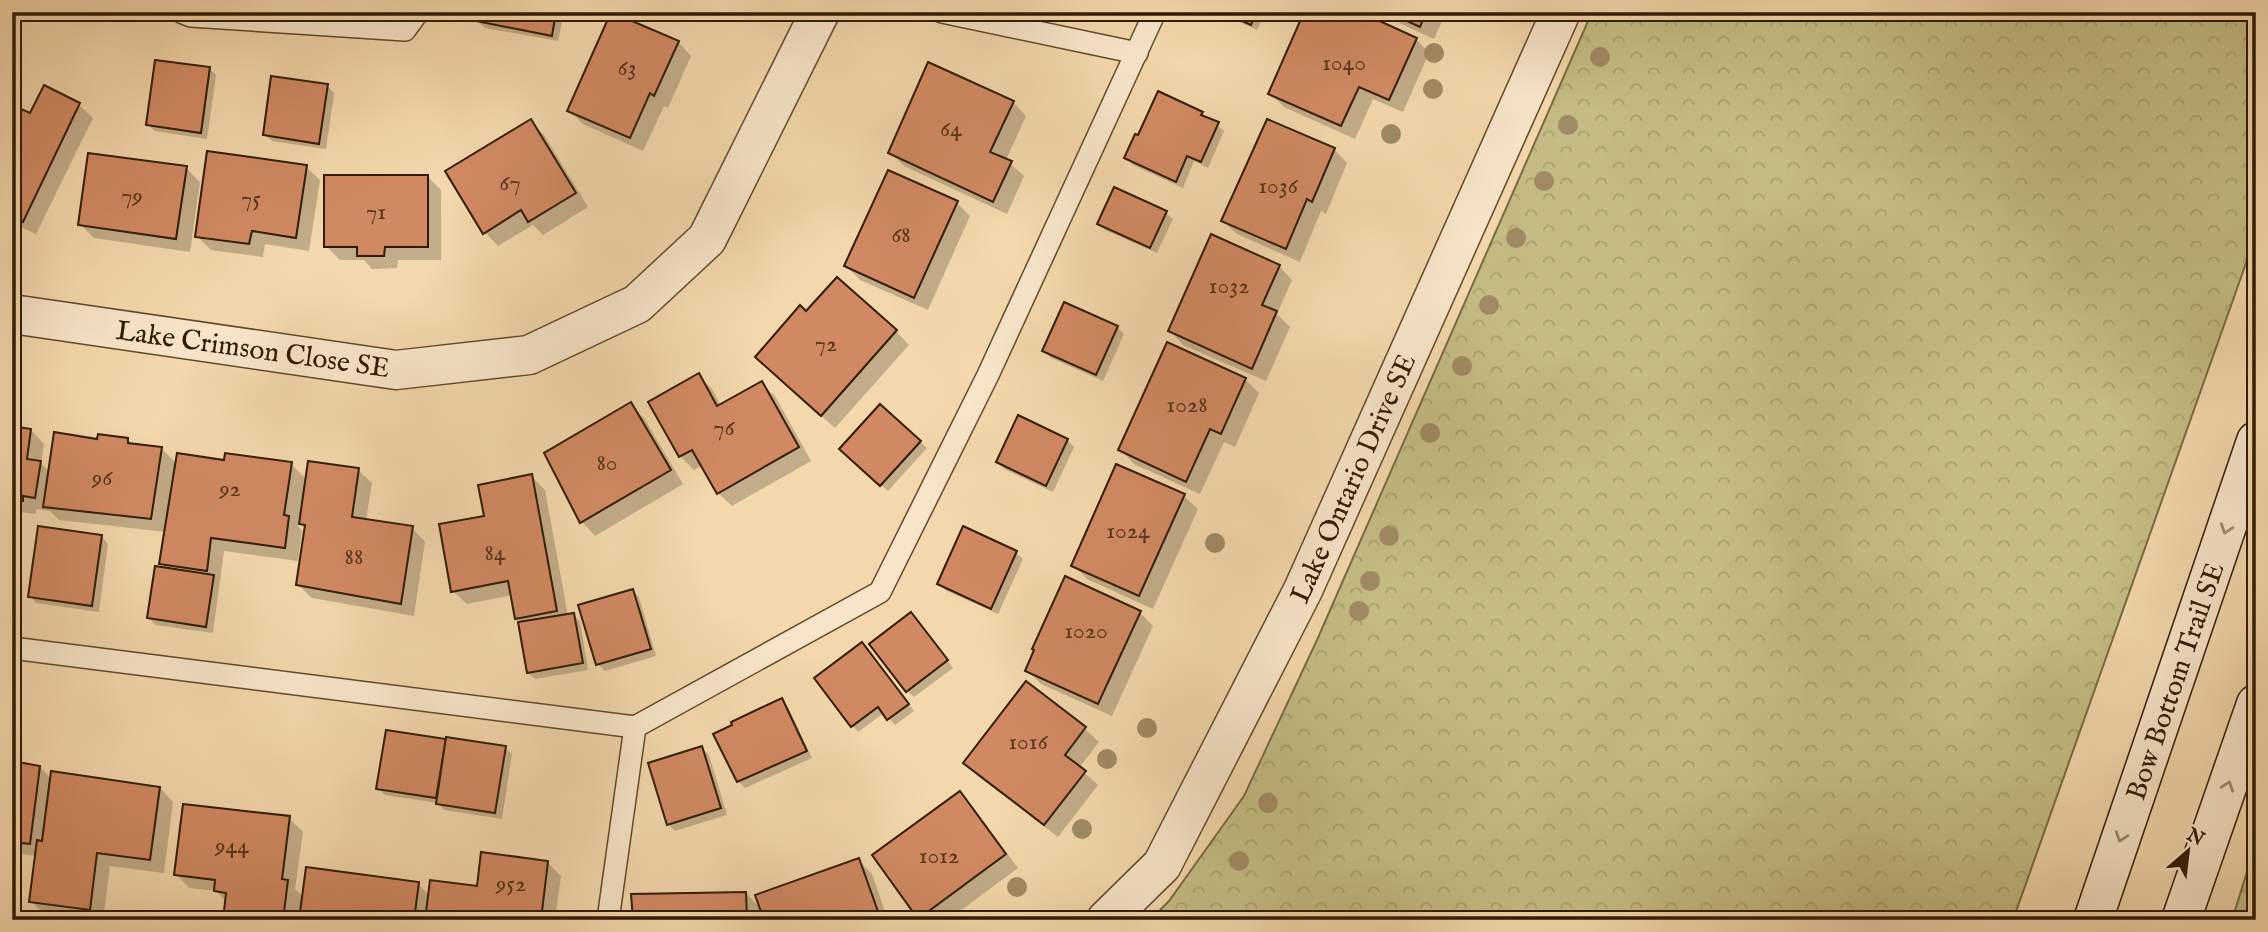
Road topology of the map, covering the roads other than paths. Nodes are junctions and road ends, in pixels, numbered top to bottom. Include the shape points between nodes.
1 (181, 12) edge
2 (418, 12) edge
3 (820, 12) edge
4 (942, 12) edge
5 (1155, 12) edge
6 (1561, 12) edge
7 (1137, 53) junction
8 (12, 314) edge
9 (2256, 442) edge
10 (12, 648) edge
11 (2256, 704) edge
12 (635, 727) junction
13 (2109, 873) junction
14 (608, 920) edge
15 (1106, 920) edge
16 (2085, 920) edge
17 (2093, 920) edge
18 (2181, 920) edge

1 - 2 lane via 405,30
3 - 8 street, Lake Crimson Close SE via 707,239 637,304 529,355 396,370
4 - 7 lane
5 - 7 lane
6 - 15 street, Lake Ontario Drive SE via 1303,590 1162,865
7 - 12 lane via 988,375 880,592
9 -> 13 street, Bow Bottom Trail SE
10 - 12 lane
18 -> 11 street
12 - 14 lane
13 - 16 street
13 - 17 street, Bow Bottom Trail SE

